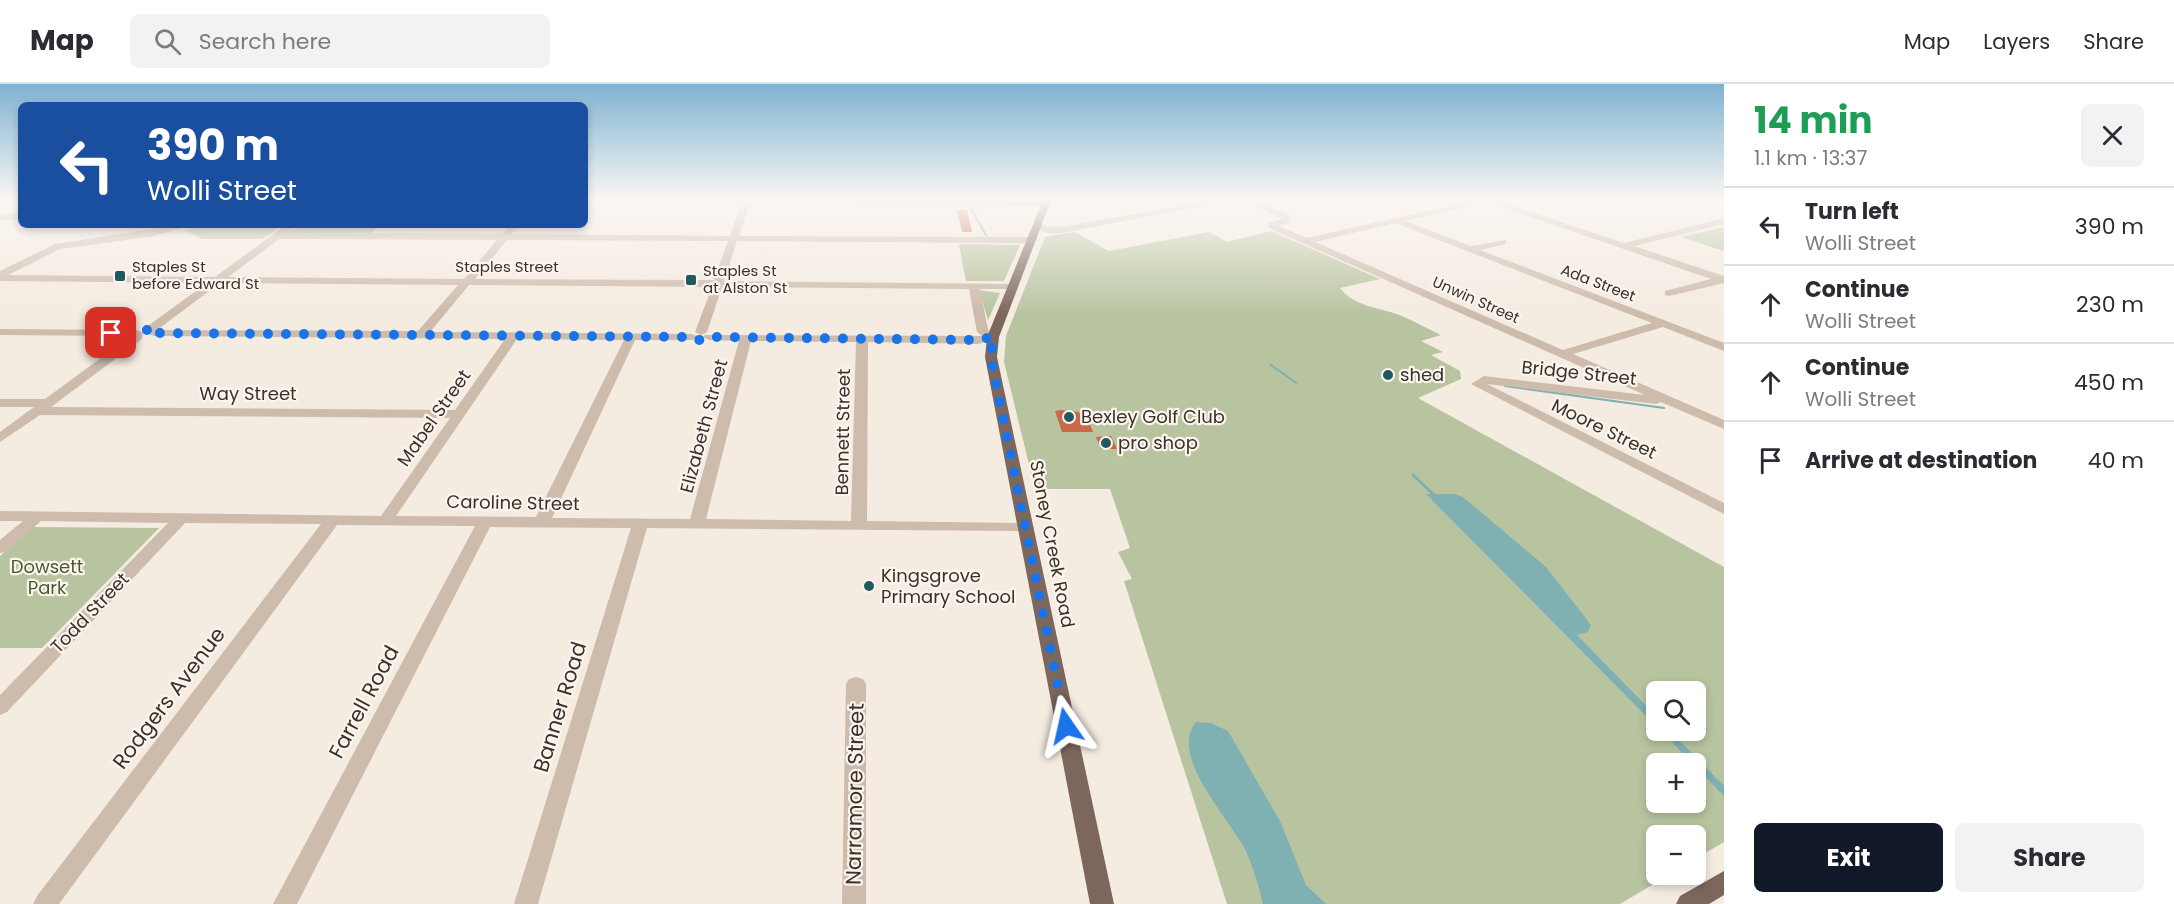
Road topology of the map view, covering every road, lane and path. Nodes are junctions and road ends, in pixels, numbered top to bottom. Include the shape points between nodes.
1 (117, 238) edge
2 (274, 238) edge
3 (504, 238) edge
4 (565, 238) edge
5 (1299, 238) edge
6 (1317, 238) edge
7 (1443, 238) edge
8 (1606, 238) edge
9 (1654, 238) edge
10 (734, 239) junction
11 (1033, 239) joint
12 (1305, 241) junction
13 (1503, 242) dead end
14 (1627, 245) junction
15 (1471, 249) junction
16 (0, 277) edge
17 (1723, 279) edge
18 (218, 280) junction
19 (467, 282) junction
20 (719, 283) junction
21 (974, 285) junction
22 (1014, 286) junction
23 (1669, 292) dead end
24 (1662, 324) junction
25 (0, 332) edge
26 (144, 333) junction
27 (421, 335) junction
28 (513, 336) junction
29 (700, 336) junction
30 (631, 337) junction
31 (993, 337) junction
32 (746, 338) junction
33 (862, 339) junction
34 (1724, 347) edge
35 (1561, 354) junction
36 (1484, 380) joint
37 (1671, 401) junction
38 (0, 403) edge
39 (43, 407) junction
40 (458, 414) junction
41 (1724, 425) edge
42 (0, 438) edge
43 (1724, 509) edge
44 (0, 516) edge
45 (37, 517) junction
46 (181, 518) junction
47 (332, 520) junction
48 (386, 521) junction
49 (485, 522) junction
50 (542, 522) junction
51 (640, 524) junction
52 (697, 524) junction
53 (859, 526) junction
54 (1026, 528) junction
55 (0, 548) edge
56 (856, 684) dead end
57 (0, 707) edge
58 (1724, 882) edge
59 (45, 904) edge
60 (285, 904) edge
61 (526, 904) edge
62 (854, 904) edge
63 (1102, 904) edge
64 (1688, 904) edge

1 - 16 street via 58,246
2 - 18 street
3 - 19 street
4 - 10 street
5 - 12 street, Unwin Street
6 - 12 street
7 - 15 street, Ada Street
8 - 14 street
9 - 14 street
10 - 11 street
10 - 20 street
11 - 22 main road, Stoney Creek Road
12 - 35 street, Unwin Street
13 - 15 street
14 - 17 street
15 - 24 street, Ada Street
16 - 18 street, Staples Street
17 - 23 street
18 - 19 street, Staples Street
18 - 26 street
19 - 20 street, Staples Street
19 - 27 street
20 - 21 street, Staples Street
20 - 29 street
21 - 22 street, Staples Street
21 - 31 street via 983,332
22 - 31 main road, Stoney Creek Road
24 - 34 street, Ada Street
24 - 35 street
25 - 26 street
26 - 27 street
26 - 39 street
27 - 28 street
28 - 30 street
28 - 40 street, Mabel Street
29 - 30 street
29 - 32 street
30 - 50 street
31 - 33 street
31 - 54 main road, Stoney Creek Road via 992,364
32 - 33 street
32 - 52 street, Elizabeth Street
33 - 53 street, Bennett Street
35 - 37 street, Unwin Street
36 - 37 street, Bridge Street
36 - 43 street, Moore Street via 1477,384
37 - 41 street, Unwin Street
38 - 39 street, Way Street
39 - 40 street, Way Street
39 - 42 street
40 - 48 street, Mabel Street
44 - 45 street, Caroline Street
45 - 46 street, Caroline Street
45 - 55 street
46 - 47 street, Caroline Street
46 - 57 street, Todd Street
47 - 48 street, Caroline Street
47 - 59 street, Rodgers Avenue
48 - 49 street, Caroline Street
49 - 50 street, Caroline Street
49 - 60 street, Farrell Road
50 - 51 street, Caroline Street
51 - 52 street, Caroline Street
51 - 61 street, Banner Road
52 - 53 street, Caroline Street
53 - 54 street, Caroline Street
54 - 63 main road, Stoney Creek Road
56 - 62 street, Narramore Street
58 - 64 main road

